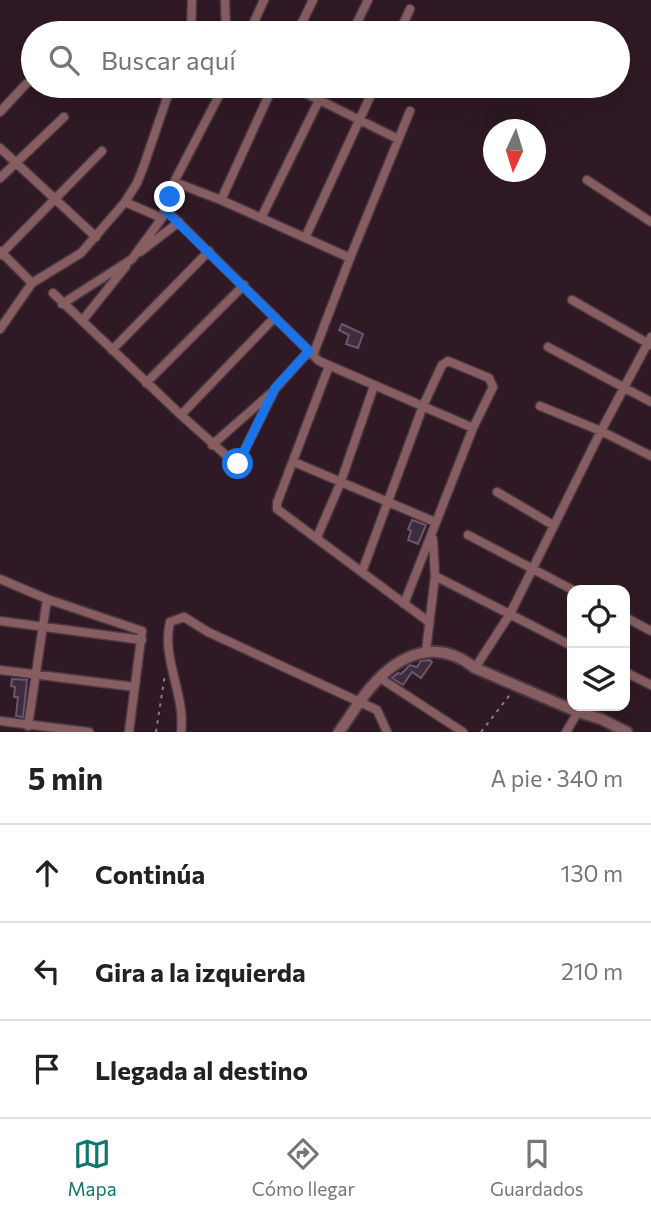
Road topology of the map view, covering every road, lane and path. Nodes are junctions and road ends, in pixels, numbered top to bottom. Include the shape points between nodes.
1 (192, 0) edge
2 (225, 0) edge
3 (264, 0) edge
4 (313, 0) edge
5 (369, 0) edge
6 (410, 9) dead end
7 (191, 21) edge
8 (226, 21) edge
9 (254, 21) edge
10 (303, 21) edge
11 (358, 21) edge
12 (404, 21) edge
13 (21, 89) edge
14 (167, 98) edge
15 (219, 98) edge
16 (268, 98) edge
17 (320, 98) joint
18 (368, 98) edge
19 (0, 111) edge
20 (410, 111) dead end
21 (64, 117) dead end
22 (359, 118) junction
23 (398, 139) junction
24 (0, 148) edge
25 (102, 151) dead end
26 (15, 162) junction
27 (0, 178) edge
28 (587, 180) dead end
29 (174, 182) junction
30 (55, 200) junction
31 (221, 200) junction
32 (125, 202) junction
33 (164, 214) junction
34 (261, 218) junction
35 (179, 222) junction
36 (651, 222) edge
37 (96, 237) junction
38 (305, 238) junction
39 (209, 251) junction
40 (1, 253) edge
41 (350, 258) junction
42 (132, 259) junction
43 (32, 283) junction
44 (244, 285) junction
45 (53, 293) dead end
46 (572, 300) dead end
47 (62, 304) junction
48 (275, 317) junction
49 (82, 321) junction
50 (0, 329) edge
51 (650, 342) edge
52 (548, 347) dead end
53 (112, 350) junction
54 (311, 353) junction
55 (329, 366) junction
56 (146, 383) junction
57 (374, 386) junction
58 (275, 388) junction
59 (625, 388) junction
60 (651, 402) edge
61 (423, 406) junction
62 (540, 407) dead end
63 (181, 415) junction
64 (473, 428) junction
65 (601, 431) junction
66 (212, 445) junction
67 (651, 456) edge
68 (294, 462) junction
69 (341, 484) junction
70 (496, 492) dead end
71 (387, 503) junction
72 (435, 522) junction
73 (553, 525) junction
74 (433, 535) junction
75 (468, 535) dead end
76 (317, 537) junction
77 (532, 568) junction
78 (362, 572) junction
79 (435, 576) junction
80 (0, 579) edge
81 (567, 587) edge
82 (47, 599) junction
83 (404, 604) junction
84 (510, 614) junction
85 (630, 620) edge
86 (0, 621) edge
87 (429, 622) junction
88 (43, 626) junction
89 (651, 631) edge
90 (142, 640) junction
91 (567, 643) edge
92 (426, 651) junction
93 (475, 668) junction
94 (0, 670) edge
95 (166, 672) dead end
96 (630, 674) edge
97 (35, 675) junction
98 (380, 678) junction
99 (517, 685) junction
100 (651, 685) edge
101 (135, 687) junction
102 (360, 700) junction
103 (578, 712) junction
104 (0, 721) edge
105 (28, 726) junction
106 (342, 731) edge
107 (89, 732) edge
108 (129, 732) edge
109 (156, 732) edge
110 (181, 732) edge
111 (387, 732) edge
112 (463, 732) edge
113 (481, 732) edge
114 (566, 732) edge
115 (627, 732) edge

1 - 7 street
2 - 8 street
3 - 9 street
4 - 10 street
5 - 11 street
6 - 12 street
13 - 19 street
14 - 32 street via 140,176
15 - 29 street
16 - 31 street
17 - 22 street
17 - 34 street
18 - 22 street
20 - 23 street
21 - 26 street
22 - 23 street
22 - 38 street
23 - 41 street
24 - 26 street
25 - 30 street
26 - 27 street
26 - 30 street
28 - 36 street
29 - 31 street
29 - 33 street
30 - 37 street
30 - 40 street
31 - 34 street
32 - 33 street
32 - 37 street
33 - 35 street
33 - 42 street
34 - 38 street
35 - 39 street
35 - 42 street
37 - 43 street via 81,253
38 - 41 street
39 - 44 street
39 - 53 street
40 - 43 street
41 - 54 street
42 - 47 street
42 - 49 street
43 - 50 street
44 - 48 street
44 - 56 street
45 - 47 street
46 - 51 street
47 - 49 street
48 - 54 street
48 - 63 street
49 - 53 street
51 - 59 street
52 - 59 street
53 - 56 street
54 - 55 street
54 - 58 street
55 - 57 street
55 - 68 street
56 - 63 street
57 - 61 street
57 - 69 street
58 - 66 street
58 - 66 street via 238,464
59 - 60 street
59 - 65 street
61 - 64 street
61 - 64 street via 445,362 489,378 493,387
61 - 71 street
62 - 65 street
63 - 66 street
64 - 72 street
65 - 67 street
65 - 73 street
68 - 69 street
68 - 76 street via 276,507
69 - 71 street
69 - 76 street
70 - 73 street
71 - 72 street
71 - 78 street
72 - 74 street
73 - 77 street
74 - 79 street
74 - 83 street
75 - 77 street
76 - 78 street
77 - 81 street
77 - 84 street
78 - 83 street
79 - 84 street
79 - 87 street
80 - 82 street
82 - 88 street
82 - 90 street via 142,631
83 - 87 street
84 - 91 street
84 - 93 street
85 - 89 street
86 - 88 street
87 - 92 street
88 - 90 street
88 - 97 street
90 - 101 street
92 - 93 street via 441,651
92 - 98 street
93 - 99 street
94 - 97 street
95 - 109 path
96 - 100 street
97 - 101 street
97 - 105 street
98 - 102 street
98 - 112 street
99 - 103 street
99 - 113 path
101 - 108 street
102 - 106 street
102 - 110 street via 178,617 170,622 167,635
102 - 111 street via 377,710
103 - 114 street
103 - 115 street
104 - 105 street
105 - 107 street

